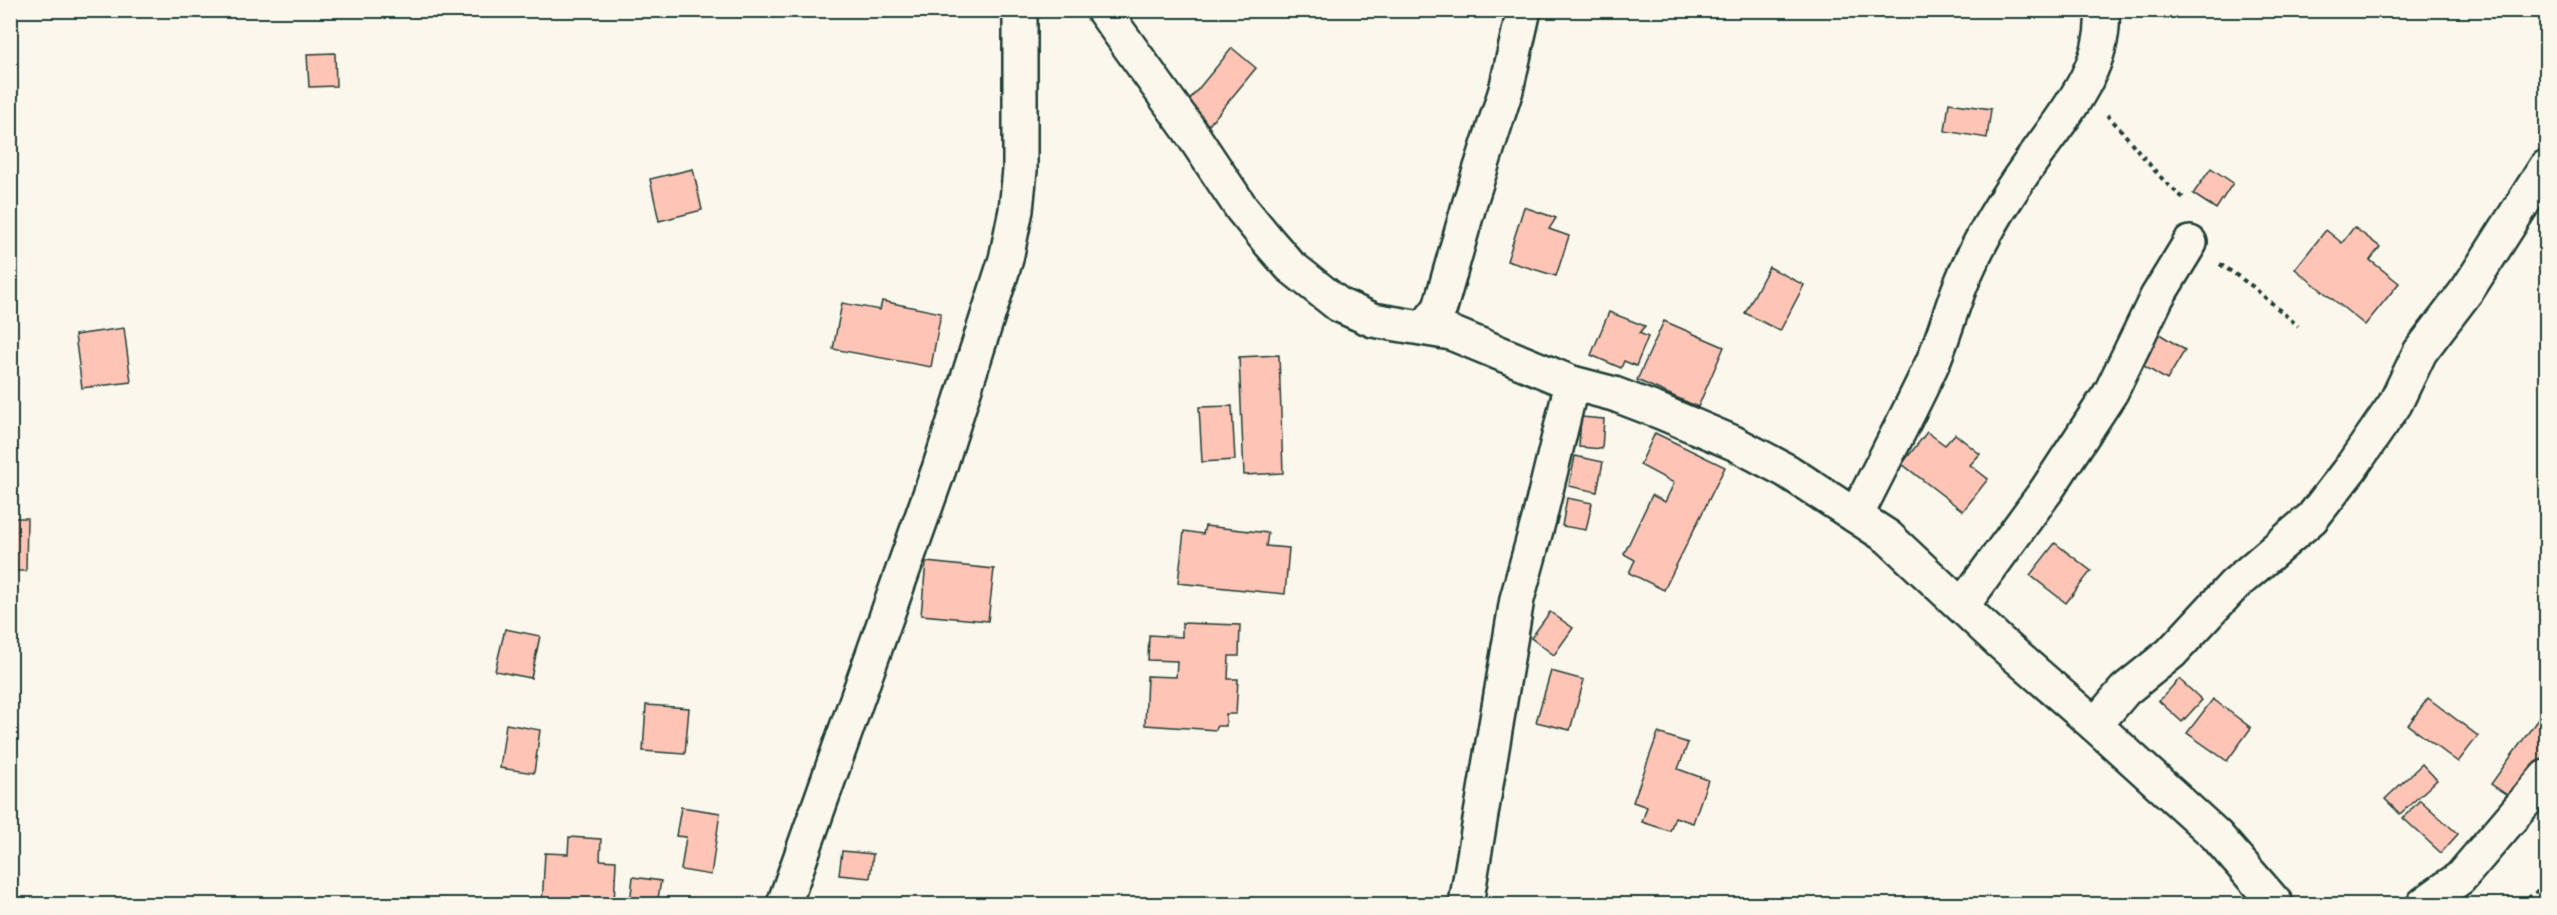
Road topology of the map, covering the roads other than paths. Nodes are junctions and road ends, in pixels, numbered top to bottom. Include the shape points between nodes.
1 (1020, 10) edge
2 (1103, 10) edge
3 (1524, 10) edge
4 (2102, 10) edge
5 (2547, 167) edge
6 (2190, 243) road end
7 (1425, 327) junction
8 (1572, 383) junction
9 (1856, 516) junction
10 (1962, 606) junction
11 (2096, 725) junction
12 (2547, 777) edge
13 (784, 904) edge
14 (1466, 904) edge
15 (2276, 904) edge
16 (2424, 904) edge

1 - 13 street via 1020,170 1006,259 936,480
2 - 7 street via 1242,209 1290,266 1359,316
3 - 7 street via 1506,90 1440,308
4 - 9 street via 2097,60 1977,246 1932,364
5 - 11 street via 2468,289 2420,352 2396,404 2312,518 2234,585 2171,653 2126,690
6 - 10 street via 2157,297 2111,392 2046,491
7 - 8 street via 1451,333
8 - 9 street via 1614,394 1734,443 1787,471
8 - 14 street via 1517,599
9 - 10 street via 1888,537
10 - 11 street
11 - 15 street via 2216,836
12 - 16 street via 2460,878

